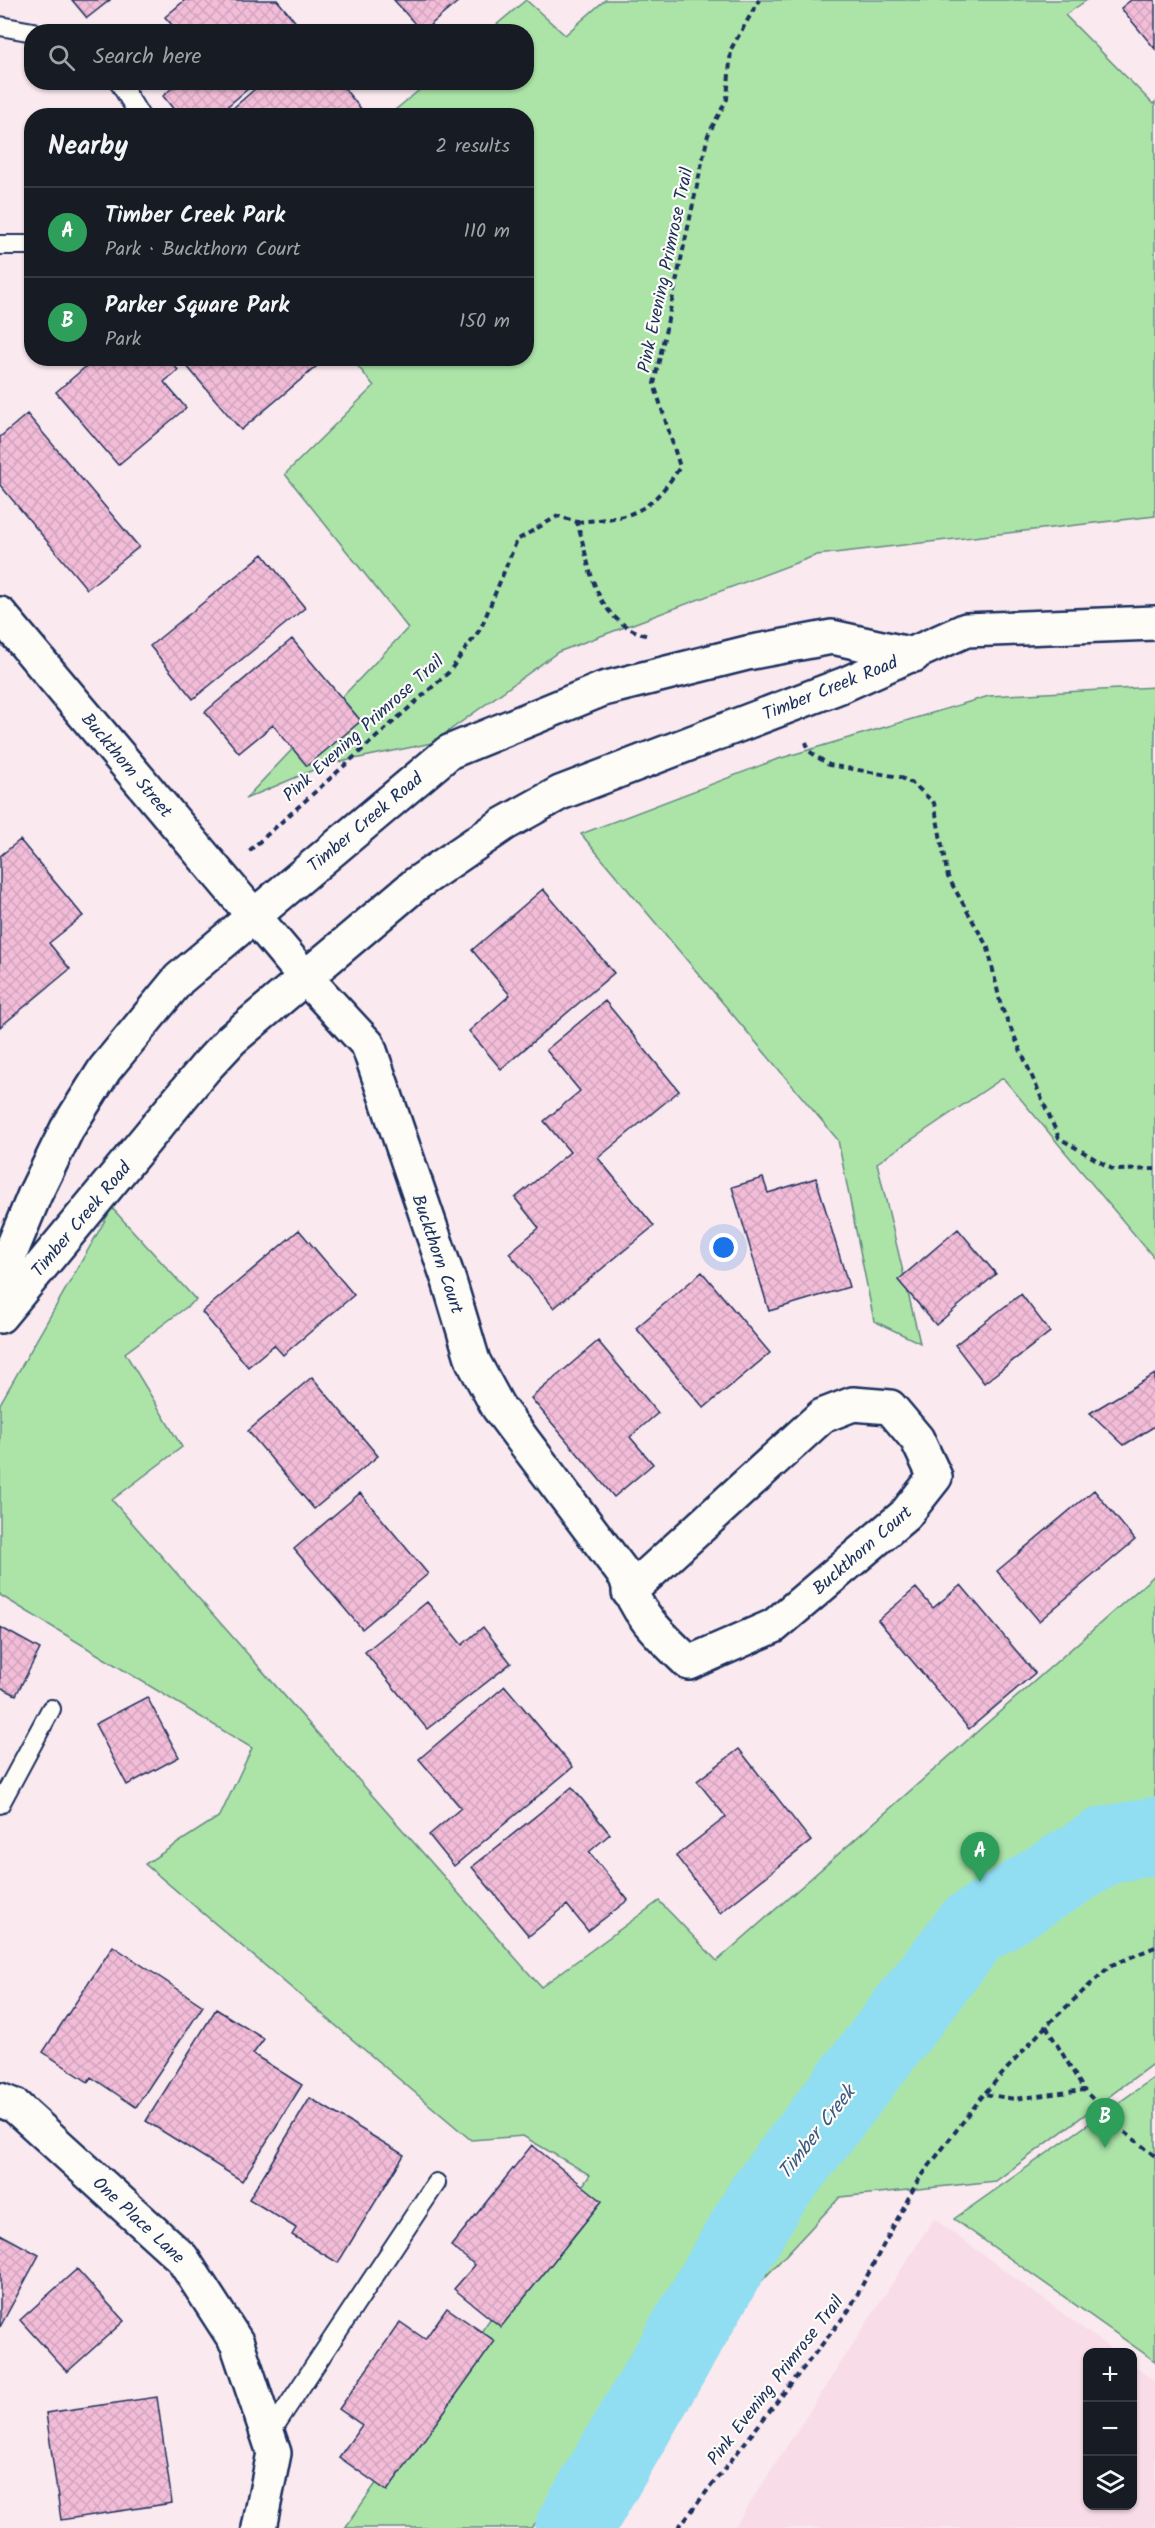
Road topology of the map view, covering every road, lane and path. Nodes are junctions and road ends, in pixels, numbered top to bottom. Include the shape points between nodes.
1 (759, 0) edge
2 (0, 26) edge
3 (24, 30) edge
4 (124, 90) edge
5 (135, 108) edge
6 (0, 245) edge
7 (24, 245) edge
8 (577, 522) junction
9 (0, 614) edge
10 (1155, 623) edge
11 (655, 637) dead end
12 (914, 654) junction
13 (815, 737) dead end
14 (244, 855) dead end
15 (254, 916) junction
16 (305, 978) junction
17 (1155, 1169) edge
18 (0, 1278) edge
19 (0, 1316) edge
20 (629, 1592) junction
21 (51, 1709) dead end
22 (0, 1804) edge
23 (1155, 1947) edge
24 (1046, 2026) junction
25 (1084, 2090) junction
26 (984, 2094) junction
27 (0, 2100) edge
28 (1155, 2156) edge
29 (436, 2183) dead end
30 (268, 2436) junction
31 (259, 2528) edge
32 (678, 2528) edge

1 - 8 path, Pink Evening Primrose Trail via 731,49 727,99 708,135 654,384 680,467 662,495 628,517
2 - 3 lane
4 - 5 lane
6 - 7 lane
8 - 11 path via 606,611 622,626
8 - 14 path, Pink Evening Primrose Trail via 558,516 517,540 481,628 449,672
9 - 15 street, Buckthorn Street
10 - 12 street, Timber Creek Road via 966,630
12 - 15 street, Timber Creek Road via 832,637 747,653 603,689 449,752
12 - 16 street, Timber Creek Road via 560,793 504,824 416,884
13 - 17 path via 806,741 809,751 829,765 900,777 934,803 948,878 988,948 1001,1006 1059,1138 1114,1170
15 - 16 street, Buckthorn Court
15 - 18 street, Timber Creek Road via 179,979 105,1069 67,1129
16 - 19 street, Timber Creek Road via 231,1040 205,1068
16 - 20 street, Buckthorn Court via 368,1045 473,1361 498,1407 626,1577
20 - 20 street, Buckthorn Court via 652,1627 689,1663 774,1626 905,1515 935,1477 917,1439 890,1407 853,1404 822,1416
21 - 22 lane
23 - 24 path, Pink Evening Primrose Trail via 1110,1966
24 - 25 path
24 - 26 path, Pink Evening Primrose Trail
25 - 26 path via 1014,2099
25 - 28 path
26 - 32 path, Pink Evening Primrose Trail via 917,2182 849,2310
27 - 30 street, One Place Lane via 15,2106 182,2258 237,2343
29 - 30 lane
30 - 31 street, One Place Lane via 274,2453

